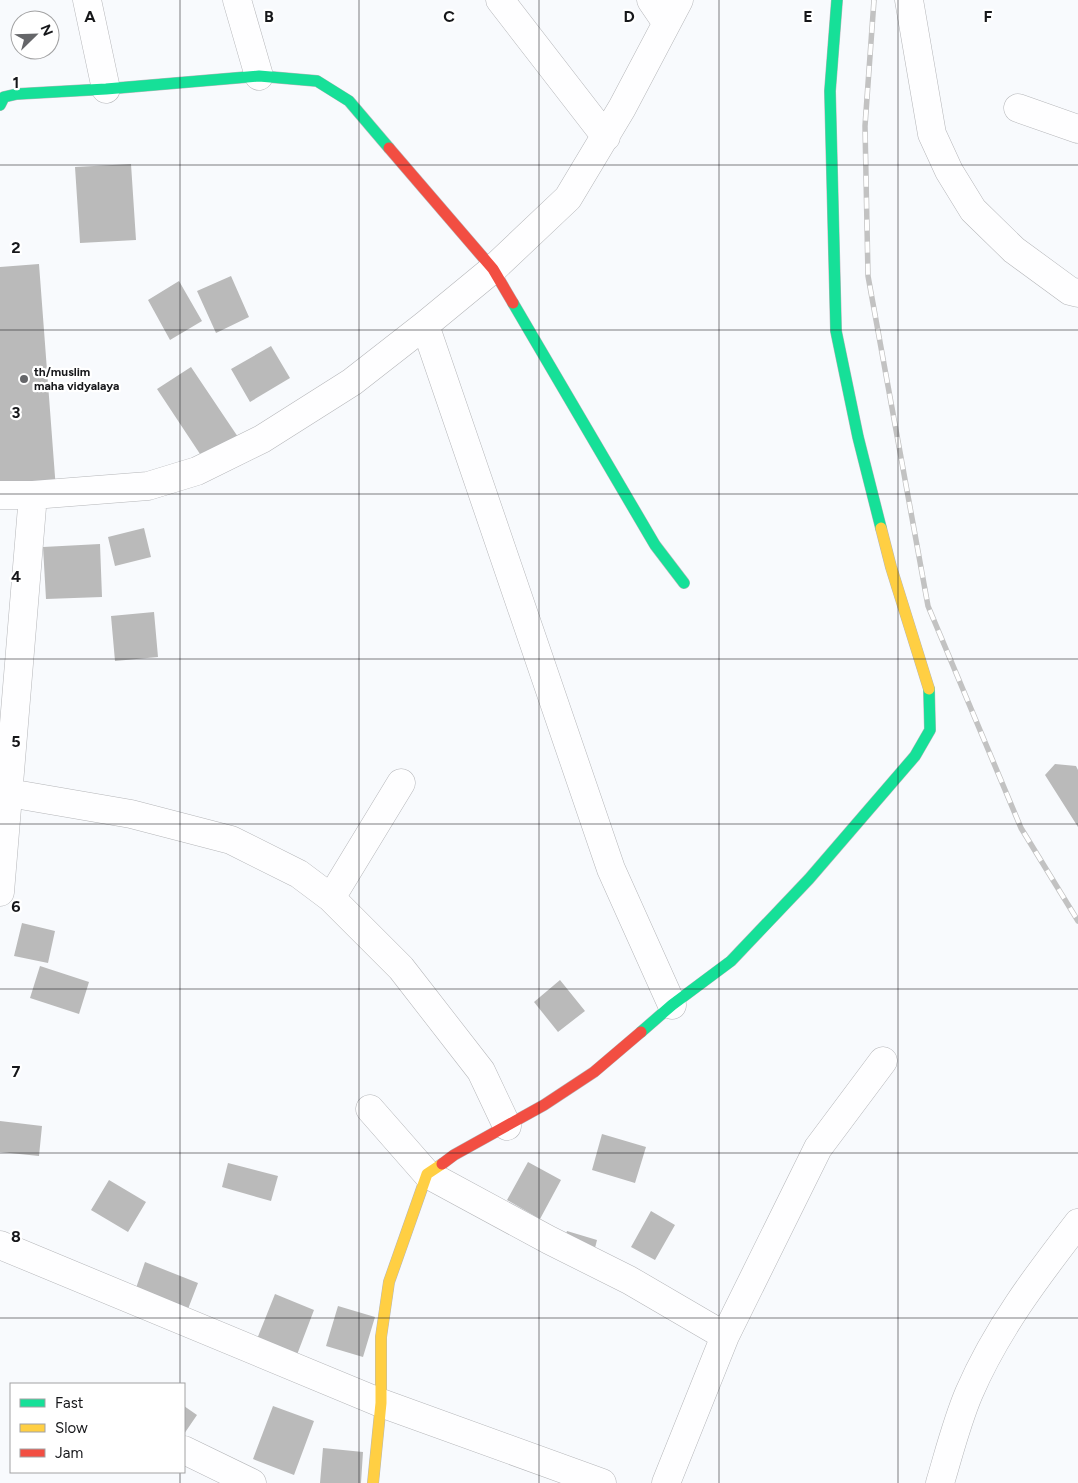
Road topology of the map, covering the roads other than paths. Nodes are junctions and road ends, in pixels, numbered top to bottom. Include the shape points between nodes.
1 (87, 0) edge
2 (237, 0) edge
3 (500, 0) edge
4 (651, 0) edge
5 (837, 0) edge
6 (909, 0) edge
7 (673, 11) edge
8 (259, 76) junction
9 (106, 89) junction
10 (0, 105) edge
11 (1018, 108) dead end
12 (1078, 129) edge
13 (606, 137) junction
14 (493, 268) junction
15 (1078, 294) edge
16 (425, 325) junction
17 (0, 495) edge
18 (33, 496) junction
19 (684, 583) dead end
20 (401, 783) dead end
21 (4, 792) edge
22 (0, 892) edge
23 (332, 898) junction
24 (672, 1005) junction
25 (883, 1061) dead end
26 (370, 1110) dead end
27 (507, 1126) junction
28 (428, 1174) junction
29 (1078, 1223) edge
30 (0, 1245) edge
31 (725, 1336) junction
32 (381, 1403) junction
33 (185, 1450) edge
34 (252, 1483) edge
35 (374, 1483) edge
36 (602, 1483) edge
37 (666, 1483) edge
38 (940, 1483) edge

1 - 9 street
2 - 8 street
3 - 13 street
4 - 7 street
5 - 24 street via 830,91 836,331 858,437 891,567 930,693 930,730 915,756 809,879 731,961
6 - 15 street via 932,134 949,170 973,210 1014,250
7 - 13 street
8 - 9 street
8 - 14 street via 317,81 349,101
9 - 10 street via 17,94 4,97
11 - 12 street
13 - 14 street via 568,198
14 - 16 street
14 - 19 street via 655,545
16 - 18 street via 352,382 262,438 197,471 148,486
16 - 24 street via 611,869
17 - 18 street
18 - 21 street
20 - 23 street
21 - 22 street
21 - 23 street via 131,814 231,840 298,874
23 - 27 street via 401,968 481,1071
24 - 27 street via 594,1072
25 - 31 street via 818,1148
26 - 28 street
27 - 28 street via 454,1155
28 - 31 street via 628,1280
28 - 32 street via 389,1282 381,1337
29 - 38 street via 1039,1274 985,1359 969,1394
30 - 32 street
31 - 37 street
32 - 35 street
32 - 36 street
33 - 34 street

